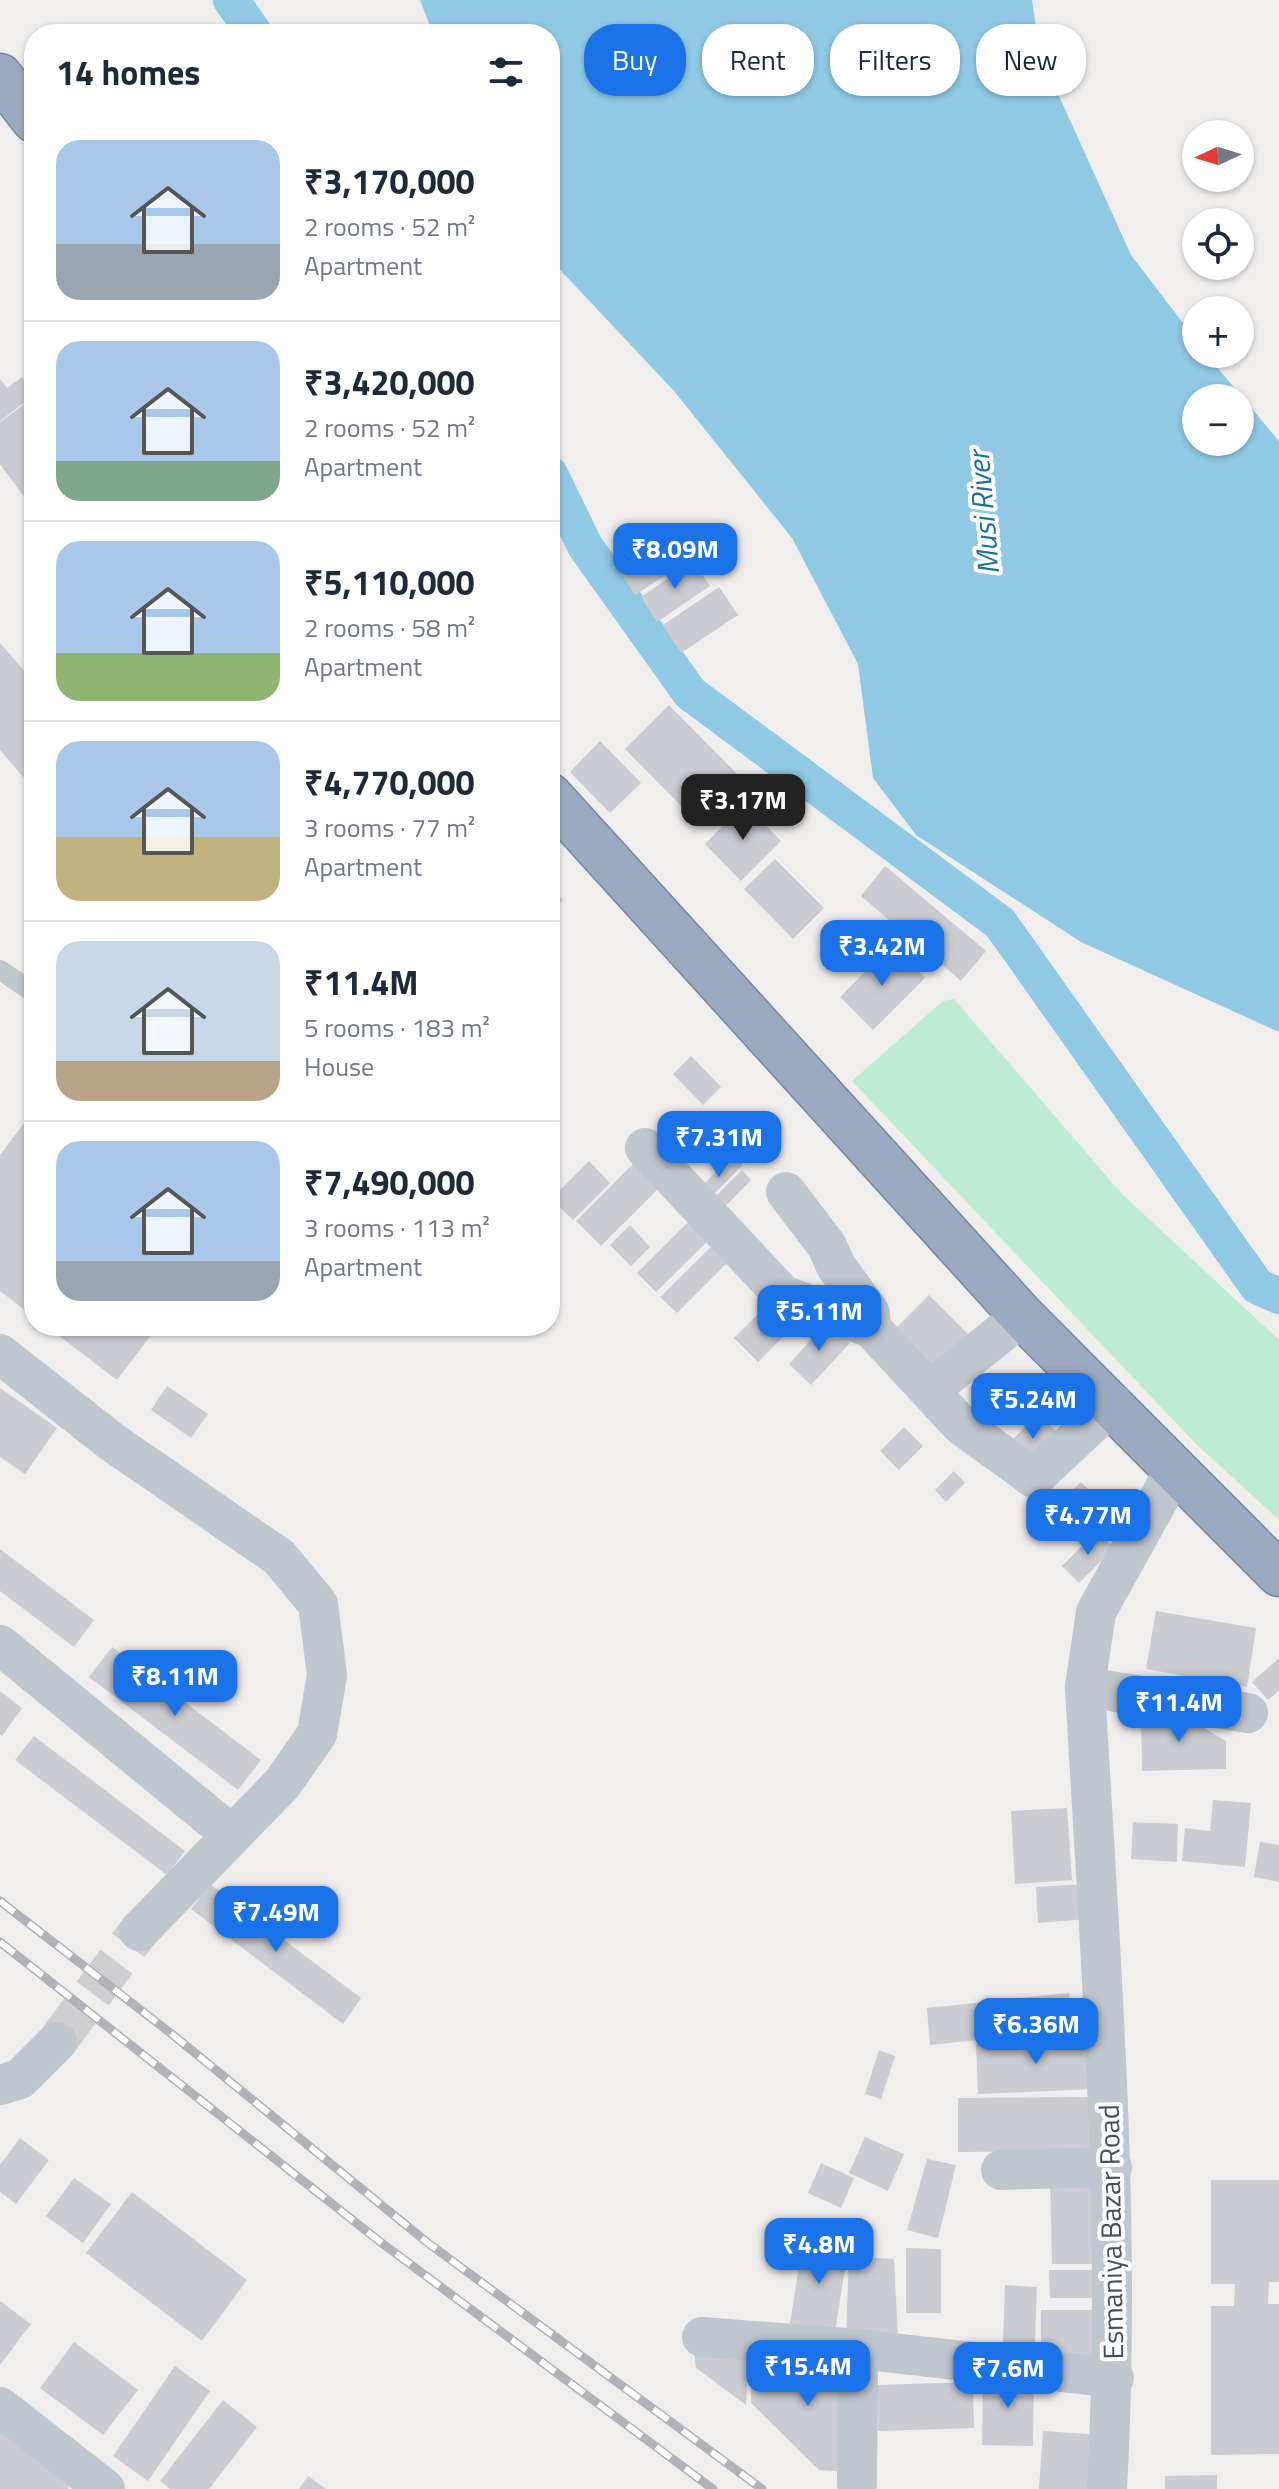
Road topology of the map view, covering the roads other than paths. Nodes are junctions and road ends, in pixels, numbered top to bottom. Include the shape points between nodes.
1 (0, 76) edge
2 (24, 107) edge
3 (560, 807) edge
4 (0, 970) edge
5 (24, 986) edge
6 (645, 1148) dead end
7 (786, 1192) dead end
8 (1022, 1316) junction
9 (871, 1328) junction
10 (0, 1354) edge
11 (929, 1391) junction
12 (1113, 1404) junction
13 (1176, 1468) junction
14 (1279, 1574) edge
15 (0, 1645) edge
16 (1085, 1687) junction
17 (1248, 1713) dead end
18 (232, 1835) junction
19 (139, 1931) tunnel mouth
20 (57, 2042) tunnel mouth
21 (0, 2085) edge
22 (1112, 2167) junction
23 (1001, 2170) dead end
24 (702, 2337) dead end
25 (858, 2349) junction
26 (1114, 2378) junction
27 (0, 2407) edge
28 (857, 2484) dead end
29 (105, 2489) edge
30 (1107, 2489) edge

1 - 2 highway
3 - 8 highway
4 - 5 lane
6 - 9 street via 783,1295
7 - 9 street via 870,1313
8 - 11 street
8 - 12 highway
9 - 11 street
10 - 18 street via 112,1442 279,1557 318,1604 327,1675 317,1734 282,1784
11 - 12 street via 961,1425 1034,1478
12 - 13 highway
13 - 14 highway
13 - 16 street, Esmaniya Bazar Road via 1096,1612
15 - 18 street
16 - 17 street
16 - 22 street, Esmaniya Bazar Road
18 - 19 street
20 - 21 street via 20,2079
22 - 23 street
22 - 26 street, Esmaniya Bazar Road
24 - 25 street
25 - 26 street
25 - 28 street
26 - 30 street, Esmaniya Bazar Road
27 - 29 street

